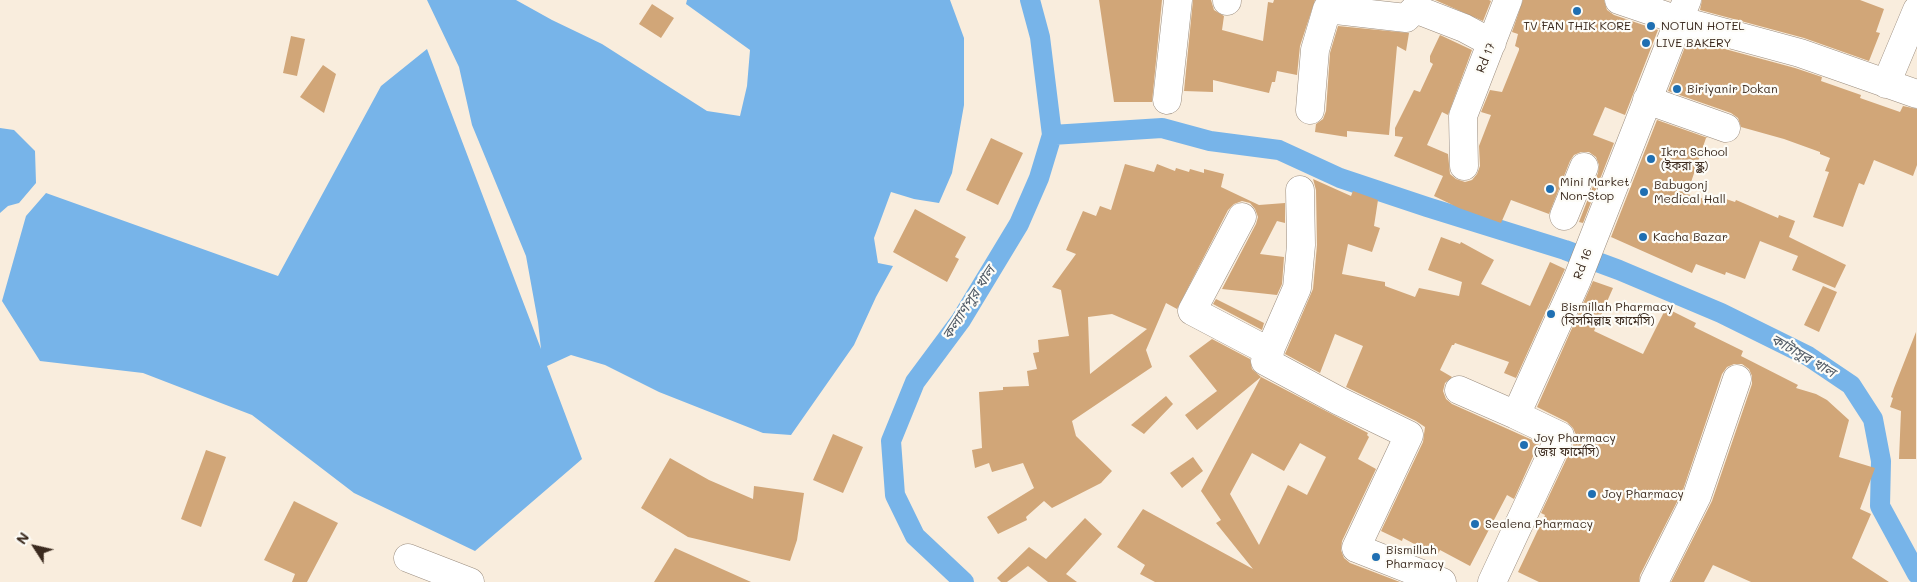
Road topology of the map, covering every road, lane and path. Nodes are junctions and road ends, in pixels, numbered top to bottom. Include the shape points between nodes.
1 (1178, 0) edge
2 (1508, 0) edge
3 (1619, 0) edge
4 (1682, 10) edge
5 (1917, 10) edge
6 (1492, 43) junction
7 (1886, 84) junction
8 (1917, 94) edge
9 (1167, 100) dead end
10 (1647, 100) junction
11 (1310, 110) dead end
12 (1726, 128) dead end
13 (1464, 166) dead end
14 (1584, 167) dead end
15 (1300, 190) dead end
16 (1564, 216) dead end
17 (1242, 218) dead end
18 (1270, 352) junction
19 (1737, 379) dead end
20 (1459, 390) dead end
21 (1516, 415) junction
22 (408, 558) dead end
23 (470, 582) edge
24 (1442, 582) edge
25 (1492, 582) edge
26 (1654, 582) edge

1 - 9 street
2 - 6 street, Rd 17
3 - 4 street
4 - 7 street
4 - 10 street, Rd 16
5 - 7 street
6 - 11 street via 1415,9 1406,18 1327,9 1315,50
6 - 13 street, Rd 17 via 1463,116
7 - 8 street
10 - 12 street
10 - 21 street, Rd 16 via 1577,280
14 - 16 street
15 - 18 street via 1297,288
17 - 18 street via 1192,312
18 - 24 street via 1265,361 1409,435 1356,548
19 - 26 street via 1697,496
20 - 21 street
21 - 25 street via 1560,436
22 - 23 street

